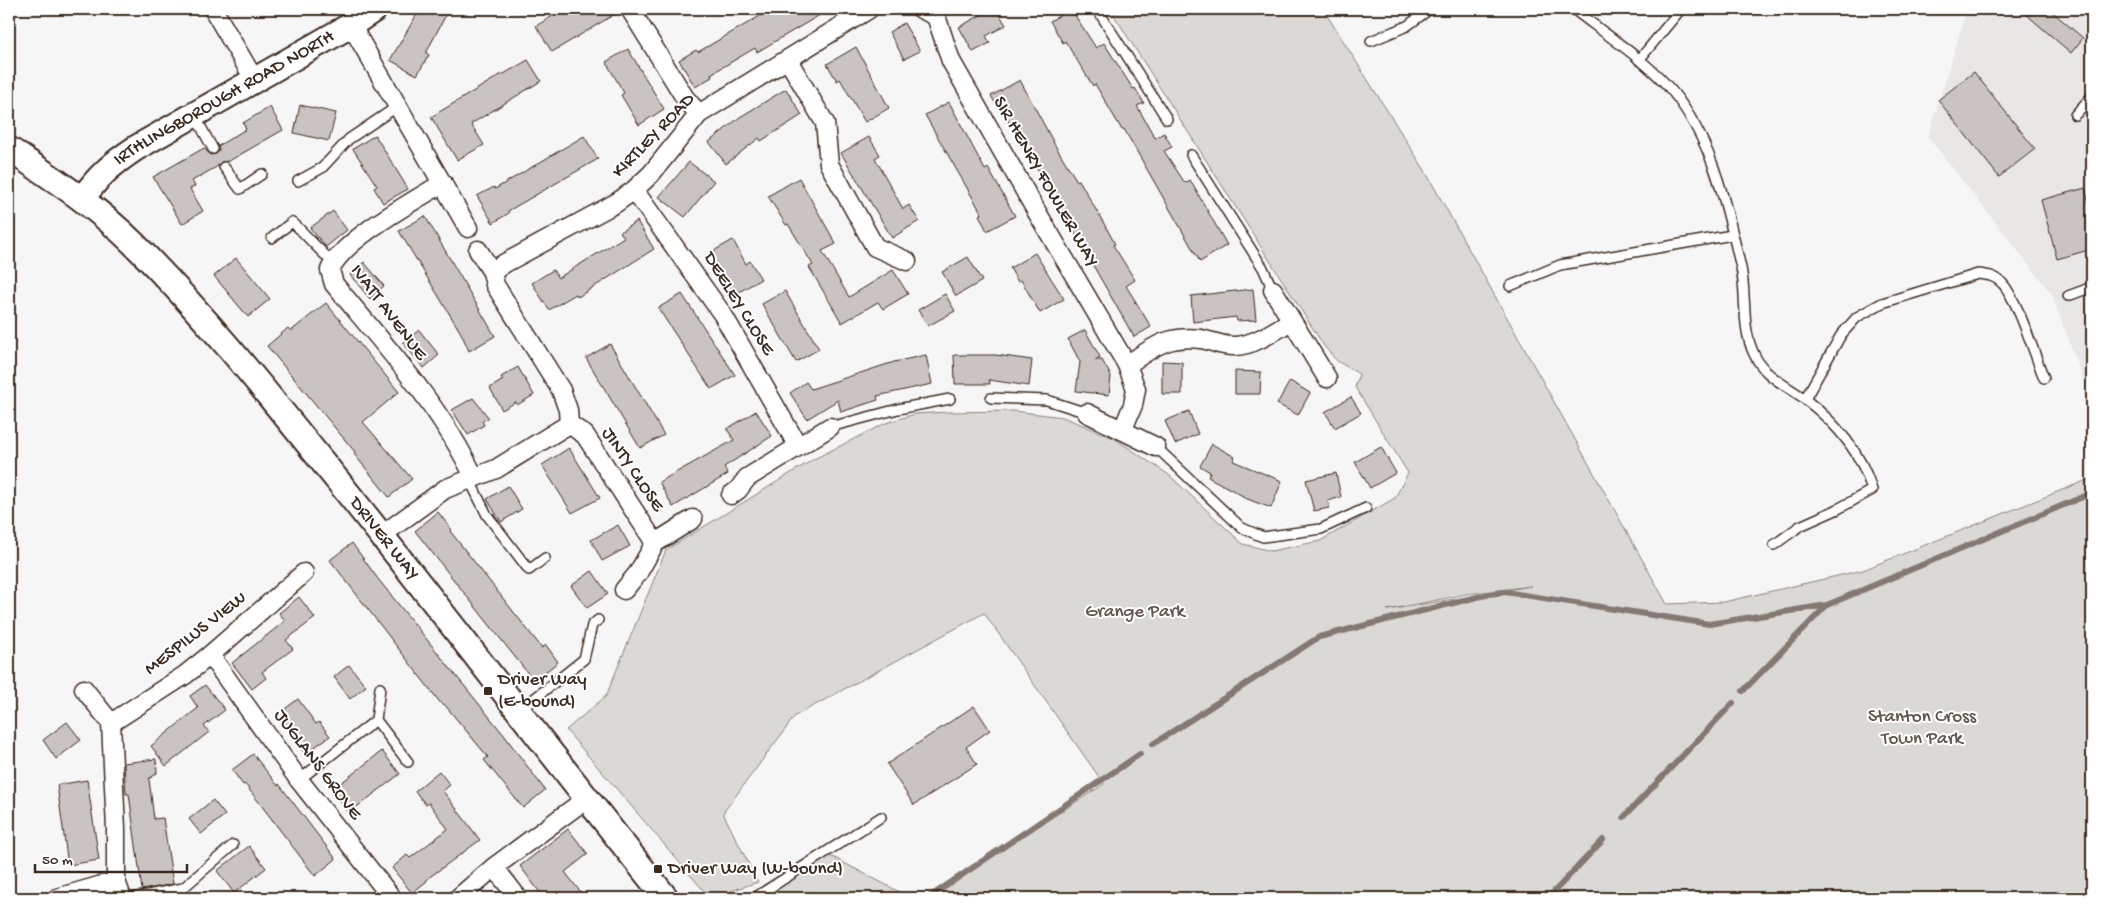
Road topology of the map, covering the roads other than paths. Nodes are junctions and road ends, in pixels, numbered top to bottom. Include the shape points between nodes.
1 (213, 9) edge
2 (375, 9) edge
3 (630, 9) edge
4 (869, 9) edge
5 (1097, 9) edge
6 (1430, 9) edge
7 (1573, 9) edge
8 (1682, 9) edge
9 (934, 11) edge
10 (351, 25) junction
11 (1372, 42) dead end
12 (788, 60) junction
13 (1639, 60) junction
14 (254, 79) junction
15 (2092, 96) edge
16 (398, 106) junction
17 (699, 114) junction
18 (194, 116) junction
19 (2075, 116) dead end
20 (1166, 119) dead end
21 (9, 149) edge
22 (213, 149) dead end
23 (1191, 155) dead end
24 (224, 167) dead end
25 (262, 174) dead end
26 (298, 181) dead end
27 (443, 183) junction
28 (634, 190) junction
29 (82, 199) junction
30 (468, 228) dead end
31 (1732, 235) junction
32 (272, 238) dead end
33 (478, 250) dead end
34 (907, 260) dead end
35 (333, 262) junction
36 (492, 272) junction
37 (1510, 286) dead end
38 (2092, 287) edge
39 (1272, 290) joint
40 (2068, 296) dead end
41 (1291, 321) junction
42 (1126, 365) junction
43 (1326, 378) dead end
44 (2044, 378) dead end
45 (991, 398) dead end
46 (950, 399) dead end
47 (1805, 399) junction
48 (1087, 413) joint
49 (569, 424) junction
50 (830, 428) joint
51 (1123, 429) junction
52 (798, 446) junction
53 (1156, 447) joint
54 (472, 478) junction
55 (731, 495) dead end
56 (1366, 508) dead end
57 (693, 519) dead end
58 (382, 535) junction
59 (655, 543) junction
60 (1774, 545) dead end
61 (545, 558) dead end
62 (304, 573) dead end
63 (624, 590) dead end
64 (598, 620) dead end
65 (210, 656) junction
66 (380, 688) dead end
67 (84, 690) dead end
68 (519, 711) junction
69 (376, 720) junction
70 (111, 723) junction
71 (408, 762) dead end
72 (299, 780) junction
73 (586, 799) junction
74 (881, 817) dead end
75 (233, 845) dead end
76 (494, 867) junction
77 (116, 881) junction
78 (57, 898) edge
79 (122, 898) edge
80 (133, 898) edge
81 (392, 898) edge
82 (458, 898) edge
83 (518, 898) edge
84 (666, 898) edge
85 (754, 898) edge

1 - 14 street
2 - 10 main road, IRTHLINGBOROUGH ROAD NORTH
3 - 17 street via 685,98
4 - 12 street, KIRTLEY ROAD
5 - 20 lane
6 - 11 lane via 1407,26
7 - 13 lane
8 - 13 lane
9 - 42 street, SIR HENRY FOWLER WAY via 951,61
10 - 14 main road, IRTHLINGBOROUGH ROAD NORTH
10 - 16 street
12 - 17 street, KIRTLEY ROAD
12 - 34 street via 825,123 828,164 875,247
13 - 31 lane via 1671,89 1698,126 1724,192
14 - 18 main road, IRTHLINGBOROUGH ROAD NORTH
15 - 19 lane
16 - 26 lane via 349,139 322,168
16 - 27 street
17 - 28 street, KIRTLEY ROAD via 651,174
18 - 22 lane
18 - 29 main road, IRTHLINGBOROUGH ROAD NORTH via 115,162 99,176
21 - 29 main road, DRIVER WAY
23 - 39 lane via 1263,268
24 - 25 lane via 240,189
27 - 30 street
27 - 35 street, IVATT AVENUE via 381,223
28 - 36 street, KIRTLEY ROAD
28 - 52 street, DEELEY CLOSE via 724,314
29 - 58 main road, DRIVER WAY via 132,242 207,322
31 - 37 lane via 1560,265
31 - 47 lane via 1742,271 1747,332 1753,353 1763,370
32 - 35 lane via 292,222
33 - 36 street
35 - 54 street, IVATT AVENUE via 330,270 334,284 429,400 459,446
36 - 49 street via 495,285 561,390
38 - 40 lane
39 - 41 street
41 - 42 street via 1261,338 1234,347 1200,339 1171,339
41 - 43 street
42 - 51 street, SIR HENRY FOWLER WAY via 1136,390
44 - 47 lane via 2012,298 2002,283 1990,275 1978,274 1882,303 1857,317 1841,335
45 - 48 lane via 1047,400
46 - 50 lane
47 - 60 lane via 1847,440 1866,470 1872,490 1800,526
48 - 51 street
49 - 54 street via 496,469
49 - 59 street, JINTY CLOSE via 585,435
50 - 52 street
51 - 53 street
52 - 55 street via 746,478
53 - 56 lane via 1242,528 1264,537 1321,529
54 - 58 street via 445,490
54 - 61 lane via 487,515 529,570
57 - 59 street, JINTY CLOSE
58 - 68 main road, DRIVER WAY
59 - 63 street, JINTY CLOSE
62 - 65 street, MESPILUS VIEW
64 - 68 lane via 592,625 584,659
65 - 70 street, MESPILUS VIEW
65 - 72 street, JUGLANS GROVE
66 - 69 lane
67 - 70 street
68 - 73 main road, DRIVER WAY
69 - 71 lane
69 - 72 lane
70 - 77 street
72 - 81 street, JUGLANS GROVE
73 - 76 street
73 - 84 main road, DRIVER WAY
74 - 85 lane
75 - 80 lane via 183,888
76 - 82 street
76 - 83 street
77 - 78 street
77 - 79 street

